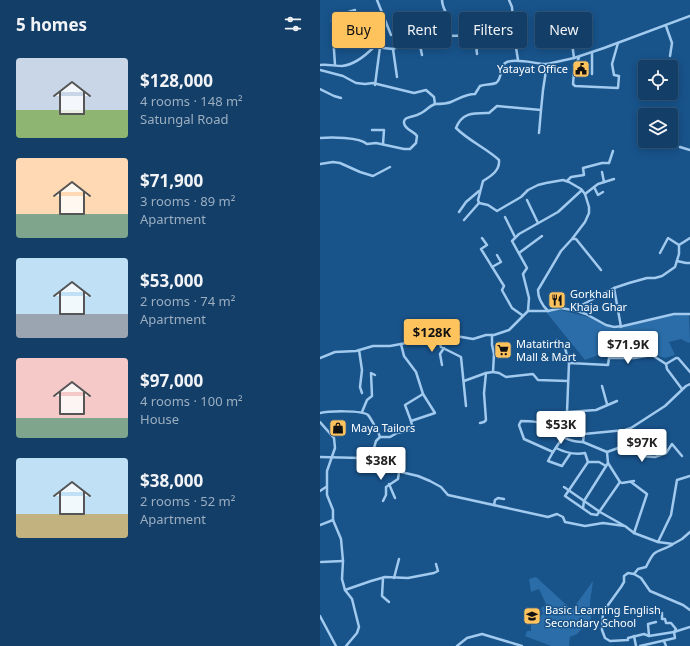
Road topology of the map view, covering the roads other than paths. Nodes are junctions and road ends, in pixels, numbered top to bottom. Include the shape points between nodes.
1 (377, 0) edge
2 (442, 0) edge
3 (509, 0) edge
4 (355, 10) dead end
5 (446, 12) edge
6 (512, 12) edge
7 (690, 16) edge
8 (666, 26) junction
9 (391, 35) dead end
10 (618, 43) junction
11 (373, 48) edge
12 (380, 48) edge
13 (385, 48) edge
14 (421, 48) edge
15 (476, 48) edge
16 (516, 48) edge
17 (573, 48) edge
18 (393, 49) joint
19 (592, 52) junction
20 (477, 54) dead end
21 (422, 55) dead end
22 (579, 56) junction
23 (670, 56) dead end
24 (574, 58) junction
25 (518, 60) junction
26 (548, 64) junction
27 (320, 65) edge
28 (335, 65) junction
29 (320, 70) edge
30 (592, 74) dead end
31 (397, 78) dead end
32 (375, 85) junction
33 (320, 89) edge
34 (341, 98) dead end
35 (435, 104) junction
36 (541, 110) junction
37 (372, 130) dead end
38 (539, 133) dead end
39 (320, 138) edge
40 (383, 144) junction
41 (680, 147) dead end
42 (690, 150) edge
43 (613, 151) dead end
44 (320, 164) edge
45 (390, 168) dead end
46 (602, 172) dead end
47 (614, 179) dead end
48 (567, 181) junction
49 (604, 182) junction
50 (594, 187) junction
51 (582, 190) junction
52 (480, 191) junction
53 (603, 192) dead end
54 (584, 194) junction
55 (527, 200) dead end
56 (479, 203) junction
57 (459, 212) dead end
58 (505, 217) dead end
59 (464, 220) dead end
60 (538, 223) junction
61 (542, 236) dead end
62 (515, 237) junction
63 (482, 238) dead end
64 (690, 238) edge
65 (572, 239) junction
66 (679, 245) junction
67 (519, 253) junction
68 (660, 253) dead end
69 (498, 255) dead end
70 (677, 261) junction
71 (690, 263) edge
72 (492, 266) junction
73 (601, 270) dead end
74 (614, 288) junction
75 (528, 311) junction
76 (548, 311) junction
77 (577, 311) junction
78 (690, 314) edge
79 (522, 315) junction
80 (622, 327) junction
81 (492, 335) junction
82 (438, 338) junction
83 (557, 340) dead end
84 (401, 344) junction
85 (444, 348) junction
86 (359, 350) junction
87 (320, 358) edge
88 (569, 363) junction
89 (666, 364) junction
90 (442, 365) dead end
91 (486, 372) junction
92 (493, 372) junction
93 (690, 372) edge
94 (375, 375) dead end
95 (464, 381) junction
96 (568, 381) junction
97 (690, 384) edge
98 (602, 386) dead end
99 (682, 390) junction
100 (362, 393) dead end
101 (423, 394) junction
102 (617, 401) dead end
103 (607, 404) junction
104 (466, 406) dead end
105 (362, 412) junction
106 (567, 412) junction
107 (320, 413) edge
108 (411, 421) junction
109 (320, 422) edge
110 (480, 423) dead end
111 (547, 426) junction
112 (630, 429) junction
113 (584, 434) junction
114 (380, 437) junction
115 (562, 438) junction
116 (583, 442) junction
117 (635, 442) junction
118 (556, 448) junction
119 (554, 452) junction
120 (607, 452) junction
121 (570, 454) junction
122 (332, 456) junction
123 (682, 456) dead end
124 (320, 457) edge
125 (374, 461) junction
126 (588, 462) junction
127 (607, 464) junction
128 (399, 472) junction
129 (690, 476) edge
130 (620, 482) junction
131 (389, 484) junction
132 (326, 487) junction
133 (564, 487) dead end
134 (569, 490) junction
135 (320, 491) edge
136 (395, 498) dead end
137 (504, 499) dead end
138 (383, 501) dead end
139 (584, 501) junction
140 (494, 505) junction
141 (583, 508) junction
142 (600, 512) junction
143 (333, 520) junction
144 (320, 525) edge
145 (625, 526) junction
146 (690, 532) edge
147 (634, 533) junction
148 (658, 542) junction
149 (673, 544) junction
150 (398, 559) dead end
151 (343, 561) junction
152 (321, 562) edge
153 (436, 564) dead end
154 (634, 574) junction
155 (383, 578) junction
156 (394, 578) junction
157 (345, 590) junction
158 (389, 602) dead end
159 (690, 610) edge
160 (662, 613) dead end
161 (320, 616) edge
162 (656, 622) dead end
163 (690, 627) edge
164 (674, 632) junction
165 (634, 636) junction
166 (649, 636) junction
167 (664, 641) junction
168 (336, 646) edge
169 (346, 646) edge
170 (457, 646) edge
171 (522, 646) edge
172 (636, 646) edge
173 (640, 646) edge
174 (666, 646) edge

1 - 9 street
2 - 5 street
3 - 6 street
4 - 28 street via 332,20
7 - 8 street
8 - 10 street
8 - 23 street via 672,43
10 - 19 street
10 - 22 street via 612,64 614,75 619,76 618,88 575,86 574,72
11 - 28 street via 354,62 342,66
12 - 32 street
13 - 18 street
14 - 21 street
15 - 20 street
16 - 25 street
17 - 24 street
18 - 31 street
19 - 22 street
19 - 30 street
22 - 24 street
24 - 26 street
25 - 26 street
25 - 35 street via 505,63 497,81 480,86 475,94
26 - 36 street
27 - 28 street
29 - 32 street via 343,76 356,83
32 - 35 street via 414,93 426,90 434,98
33 - 34 street
35 - 40 street via 420,114 404,120 408,130 417,136 416,143 410,149
36 - 38 street
36 - 52 street via 497,106 489,113 470,113 458,121 456,128 462,134 499,160 500,164 494,174 483,181
37 - 40 street via 384,130
39 - 40 street via 331,137 362,141 366,144
41 - 42 street
43 - 48 street via 609,163 582,168 584,175 570,177
44 - 45 street via 340,163 373,176
46 - 49 street
47 - 49 street
48 - 51 street
48 - 56 street via 538,184 496,211 488,205
49 - 50 street
50 - 53 street via 598,194
50 - 54 street
51 - 54 street
51 - 60 street via 558,212
52 - 56 street
52 - 57 street via 466,202
54 - 65 street via 589,207 588,213 585,222
55 - 60 street
56 - 59 street
58 - 62 street
60 - 62 street
61 - 67 street
62 - 67 street via 512,241
63 - 72 street via 487,245 481,249
64 - 66 street
65 - 73 street via 576,239
65 - 76 street via 561,251 538,290
66 - 68 street via 668,238
66 - 70 street
67 - 75 street via 527,268 523,274 529,298
69 - 72 street via 501,262
70 - 71 street
70 - 74 street via 675,267 662,276
72 - 79 street via 504,286 502,290 512,308
74 - 77 street via 578,307
74 - 80 street
75 - 76 street
75 - 79 street
76 - 77 street via 561,308
77 - 80 street via 606,325
78 - 80 street via 674,314
79 - 81 street via 508,330
81 - 82 street via 473,339 450,335
81 - 92 street
82 - 84 street
82 - 85 street via 441,347
83 - 88 street via 565,348
84 - 86 street
84 - 101 street via 404,356 416,372
85 - 90 street via 440,354
85 - 95 street via 461,357
86 - 87 street via 335,352
86 - 100 street
88 - 89 street via 608,365 608,358 652,355
88 - 96 street
89 - 93 street via 678,358
89 - 99 street
91 - 92 street
91 - 95 street
91 - 110 street via 486,420
92 - 96 street via 506,377 533,374 538,380
94 - 105 street via 371,373 372,396 367,400
95 - 104 street
96 - 106 street
97 - 99 street
98 - 103 street
99 - 112 street via 665,406
101 - 108 street via 405,405
101 - 108 street via 435,413
102 - 103 street
103 - 106 street via 596,410
105 - 107 street
105 - 114 street via 369,416
106 - 111 street
106 - 113 street via 573,427
108 - 114 street via 412,430 390,437
109 - 122 street via 334,438 335,448
111 - 115 street
111 - 119 street via 532,421 521,422 519,425 524,439
112 - 113 street
112 - 117 street
113 - 116 street
114 - 125 street via 374,445
115 - 116 street
115 - 118 street
116 - 120 street
117 - 120 street
117 - 123 street via 641,456 650,458 661,455 666,453 672,444
118 - 119 street
118 - 121 street
119 - 121 street via 548,461 562,466
120 - 127 street
121 - 126 street via 585,453
122 - 124 street
122 - 125 street
122 - 132 street via 327,471
125 - 128 street
126 - 127 street
126 - 134 street
127 - 130 street
127 - 139 street
128 - 131 street via 398,479
128 - 140 street via 430,481 448,495
129 - 148 street via 677,480 671,515
130 - 142 street
130 - 147 street via 632,482 647,494
131 - 136 street
131 - 138 street
132 - 135 street
132 - 143 street via 333,510
133 - 134 street
134 - 139 street
134 - 141 street via 565,496
137 - 140 street via 498,498
139 - 141 street
139 - 142 street
140 - 145 street via 548,517 557,514 565,522 585,526 603,523
141 - 142 street via 595,515
142 - 145 street
143 - 144 street
143 - 151 street via 341,539
145 - 147 street
146 - 149 street
147 - 148 street
148 - 149 street
149 - 154 street via 657,550 646,567 638,569
150 - 156 street
151 - 152 street
151 - 157 street via 342,579
153 - 156 street via 438,571 434,573
154 - 159 street via 641,578 650,591
154 - 165 street via 628,573 624,576 624,582 603,612 602,630 610,642 628,640
155 - 156 street
155 - 157 street
155 - 158 street via 382,596
157 - 169 street via 352,599 359,627
160 - 164 street via 662,619 676,629
161 - 168 street
162 - 166 street via 648,624
163 - 164 street
164 - 166 street
164 - 167 street via 675,638
165 - 166 street
165 - 172 street
167 - 173 street
167 - 174 street
170 - 171 street via 467,638 482,634

